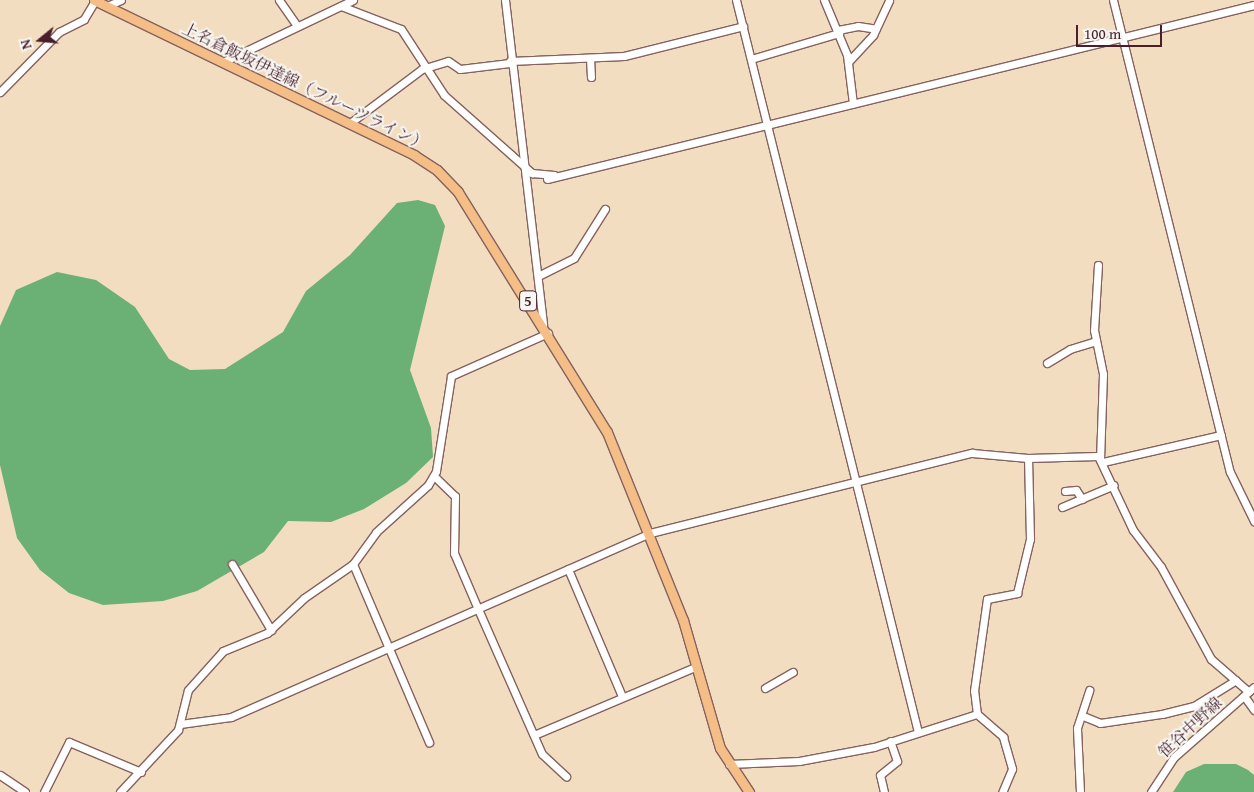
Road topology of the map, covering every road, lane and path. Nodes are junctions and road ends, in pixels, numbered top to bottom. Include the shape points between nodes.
1 (95, 0) edge
2 (121, 0) edge
3 (279, 0) edge
4 (353, 0) edge
5 (505, 0) edge
6 (736, 0) edge
7 (824, 0) edge
8 (889, 0) edge
9 (1113, 0) edge
10 (1254, 5) edge
11 (107, 6) junction
12 (341, 6) junction
13 (298, 26) junction
14 (742, 26) junction
15 (876, 29) junction
16 (838, 32) junction
17 (1122, 37) junction
18 (590, 58) junction
19 (751, 59) junction
20 (223, 62) junction
21 (510, 62) junction
22 (848, 62) junction
23 (427, 68) junction
24 (591, 78) dead end
25 (0, 92) edge
26 (853, 104) junction
27 (350, 123) junction
28 (767, 125) junction
29 (521, 166) junction
30 (559, 175) junction
31 (547, 179) dead end
32 (605, 209) dead end
33 (1098, 265) dead end
34 (538, 276) junction
35 (545, 329) junction
36 (1096, 341) junction
37 (1047, 363) dead end
38 (1221, 435) junction
39 (1028, 458) junction
40 (1101, 460) junction
41 (434, 476) junction
42 (856, 481) junction
43 (1114, 485) junction
44 (1065, 491) dead end
45 (1082, 499) junction
46 (1062, 507) dead end
47 (1254, 521) edge
48 (650, 533) junction
49 (232, 564) dead end
50 (354, 564) junction
51 (568, 569) junction
52 (478, 608) junction
53 (271, 630) junction
54 (390, 647) junction
55 (697, 666) junction
56 (793, 672) dead end
57 (1236, 680) junction
58 (765, 688) dead end
59 (1089, 690) dead end
60 (1249, 692) edge
61 (622, 696) junction
62 (1254, 710) edge
63 (977, 714) junction
64 (1084, 716) junction
65 (180, 724) junction
66 (918, 732) junction
67 (534, 735) junction
68 (890, 741) junction
69 (429, 742) dead end
70 (729, 764) junction
71 (141, 772) junction
72 (0, 775) edge
73 (566, 776) dead end
74 (25, 792) edge
75 (44, 792) edge
76 (120, 792) edge
77 (749, 792) edge
78 (884, 792) edge
79 (1002, 792) edge
80 (1080, 792) edge
81 (1151, 792) edge

1 - 11 main road, 上名倉飯坂伊達線（フルーツライン） / 5
1 - 25 street via 84,19 59,32
2 - 11 street
3 - 13 street
4 - 12 street
5 - 21 street
6 - 14 street
7 - 16 street
8 - 15 street
9 - 17 street
10 - 17 street
11 - 20 main road, 上名倉飯坂伊達線（フルーツライン） / 5
12 - 13 street
12 - 23 street via 401,29
13 - 20 street
14 - 18 street via 636,54
14 - 19 street
15 - 16 street via 858,26
15 - 22 street
16 - 19 street
16 - 22 street
17 - 26 street
17 - 38 street
18 - 21 street
18 - 24 street
19 - 28 street
20 - 27 main road, 上名倉飯坂伊達線（フルーツライン） / 5
21 - 23 street via 460,69 448,61
21 - 29 street
22 - 26 street
23 - 27 street via 399,83
23 - 29 street via 444,95
26 - 28 street
27 - 35 main road, 上名倉飯坂伊達線（フルーツライン） / 5 via 414,155 449,181
28 - 30 street
28 - 42 street
29 - 30 street via 536,175
29 - 34 street
30 - 31 street
32 - 34 street via 574,258
33 - 36 street
34 - 35 street
35 - 41 street via 451,376
35 - 48 main road, 上名倉飯坂伊達線（フルーツライン） / 5 via 607,432
36 - 37 street via 1070,348
36 - 40 street via 1103,374
38 - 40 street
38 - 47 street via 1232,480
39 - 40 street
39 - 42 street via 968,453
39 - 63 street via 1030,539 1017,592 987,599 974,691
40 - 43 street
41 - 50 street via 376,532
41 - 52 street via 455,496 454,553
42 - 48 street
42 - 66 street
43 - 45 street
43 - 57 street via 1133,530 1161,567 1212,659
44 - 45 street via 1076,490
45 - 46 street
48 - 51 street
48 - 55 main road, 上名倉飯坂伊達線（フルーツライン） / 5
49 - 53 street
50 - 53 street via 304,598
50 - 54 street
51 - 52 street
51 - 61 street
52 - 54 street
52 - 67 street
53 - 65 street via 223,651 188,690
54 - 65 street via 231,717
54 - 69 street
55 - 61 street
55 - 70 main road, 上名倉飯坂伊達線（フルーツライン） / 5 via 716,737
56 - 58 street
57 - 60 street
57 - 64 street via 1194,706 1162,714 1100,723
59 - 64 street
60 - 62 street
60 - 81 street, 笹谷中野線 via 1174,757
61 - 67 street
63 - 66 street
63 - 79 street via 1003,737 1012,770
64 - 80 street via 1077,728
65 - 71 street
66 - 68 street
67 - 73 street via 542,754
68 - 70 street via 799,761
68 - 78 street via 896,761 880,775
70 - 77 main road, 上名倉飯坂伊達線（フルーツライン） / 5
71 - 75 street via 69,742
71 - 76 street
72 - 74 street

